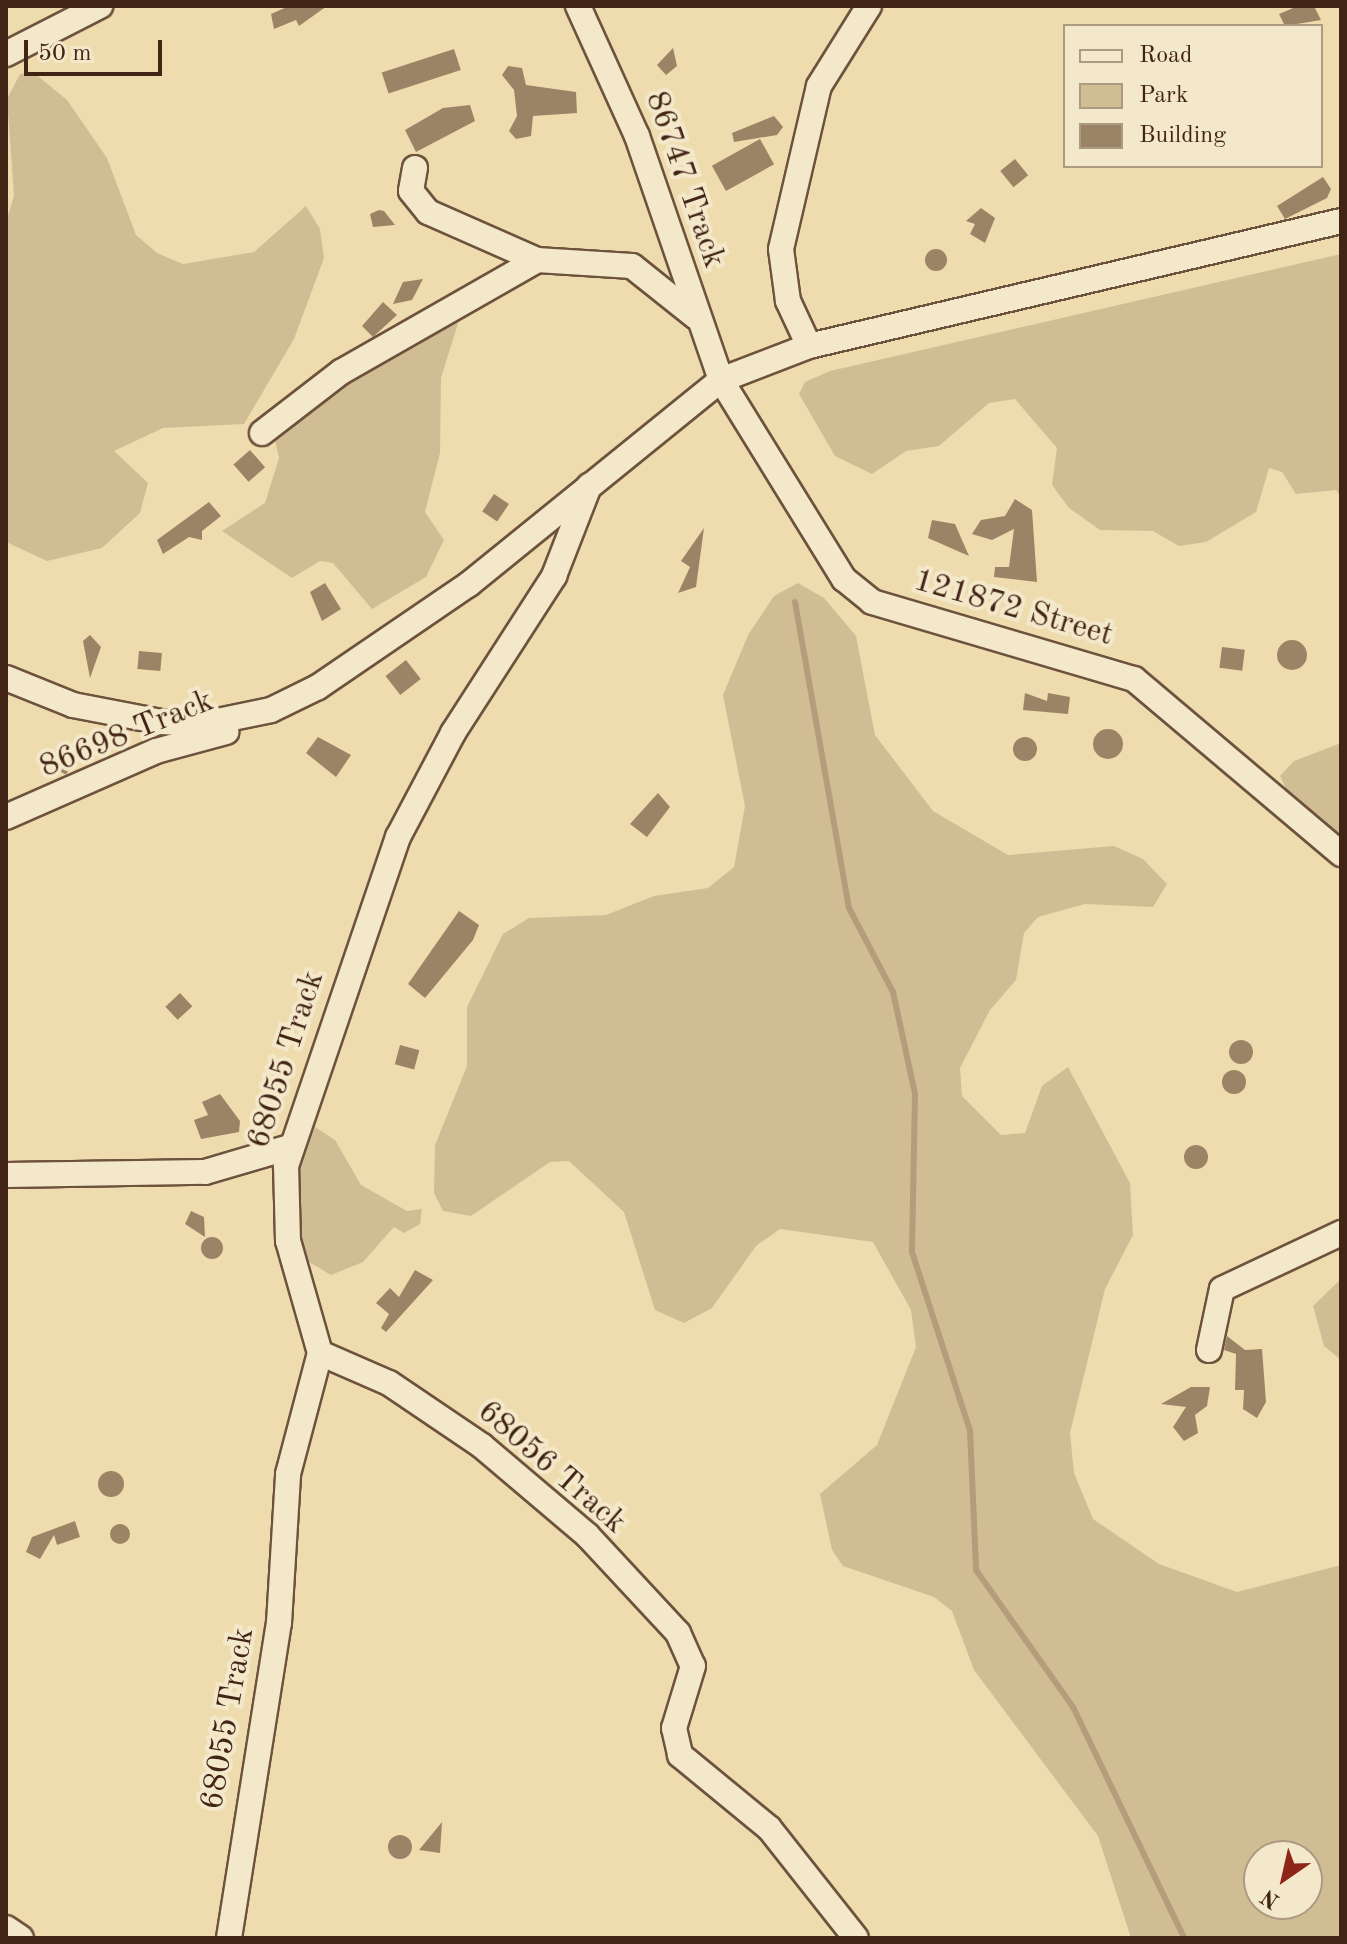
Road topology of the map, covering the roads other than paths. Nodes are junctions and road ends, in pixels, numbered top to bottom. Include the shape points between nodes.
1 (100, 6) edge
2 (578, 6) edge
3 (869, 6) edge
4 (6, 54) edge
5 (415, 168) dead end
6 (1341, 221) edge
7 (537, 260) junction
8 (698, 319) junction
9 (809, 346) junction
10 (721, 380) junction
11 (262, 433) dead end
12 (589, 486) junction
13 (6, 678) edge
14 (271, 710) junction
15 (6, 817) edge
16 (1341, 854) edge
17 (290, 1147) junction
18 (6, 1175) edge
19 (1341, 1233) edge
20 (1209, 1350) dead end
21 (320, 1353) junction
22 (6, 1928) edge
23 (21, 1938) edge
24 (229, 1938) edge
25 (856, 1938) edge

1 - 4 street
2 - 8 street, 86747 Track via 637,136
3 - 9 street via 819,86 781,249 788,301
5 - 7 street via 411,191 428,212
6 - 9 street
7 - 8 street via 632,266
7 - 11 street via 341,372
8 - 10 street, 86747 Track
9 - 10 street
10 - 12 street
10 - 16 street, 121872 Street via 857,592 1134,679
12 - 14 street via 469,584 318,687
12 - 17 street, 68055 Track via 554,576 403,825 370,904
13 - 14 street via 73,705 161,722 203,724
14 - 15 street, 86698 Track
17 - 18 street via 205,1172
17 - 21 street, 68055 Track via 282,1189 288,1241
19 - 20 street via 1222,1289 1213,1304
21 - 24 street, 68055 Track via 288,1474 279,1623
21 - 25 street, 68056 Track via 366,1370 482,1446 587,1535 678,1633 693,1666 674,1728 680,1755 769,1828
22 - 23 street

